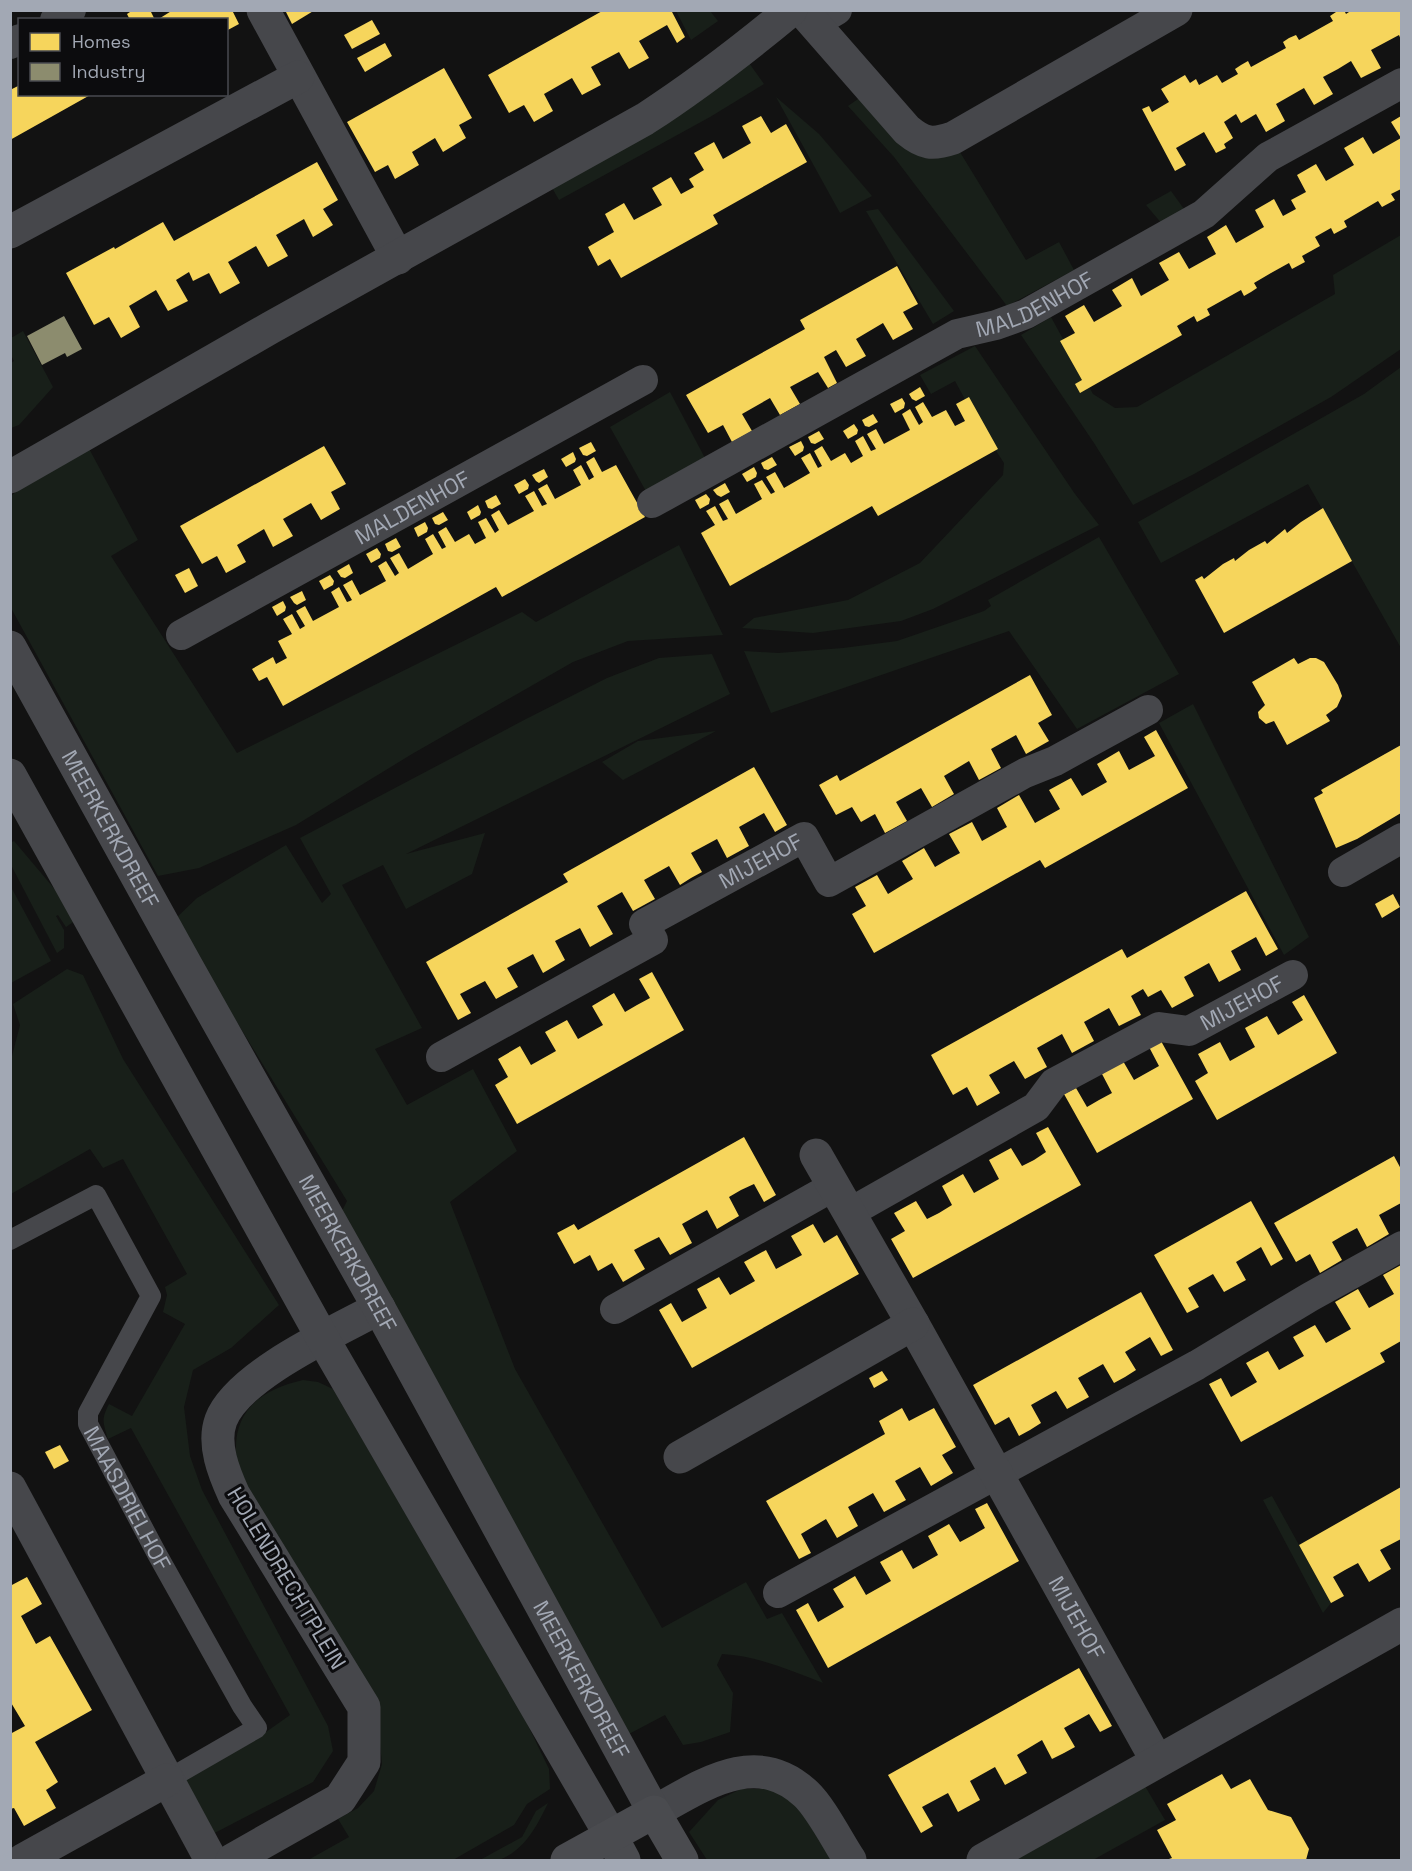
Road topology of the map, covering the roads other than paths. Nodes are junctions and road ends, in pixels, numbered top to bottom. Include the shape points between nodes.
1 (71, 10) edge
2 (263, 10) edge
3 (1176, 10) edge
4 (811, 14) edge
5 (58, 18) edge
6 (298, 76) junction
7 (1401, 83) edge
8 (10, 232) edge
9 (398, 258) junction
10 (643, 380) dead end
11 (10, 477) edge
12 (652, 503) dead end
13 (181, 635) dead end
14 (10, 647) edge
15 (1148, 710) dead end
16 (10, 775) edge
17 (1401, 838) edge
18 (1343, 872) dead end
19 (1293, 975) dead end
20 (441, 1058) dead end
21 (816, 1155) dead end
22 (841, 1199) junction
23 (10, 1240) edge
24 (1401, 1246) edge
25 (380, 1308) junction
26 (615, 1309) dead end
27 (913, 1323) junction
28 (323, 1339) junction
29 (680, 1457) dead end
30 (996, 1474) junction
31 (10, 1488) edge
32 (778, 1593) dead end
33 (1401, 1624) edge
34 (1157, 1761) junction
35 (168, 1780) junction
36 (654, 1812) junction
37 (617, 1848) edge
38 (23, 1860) edge
39 (211, 1860) edge
40 (232, 1860) edge
41 (567, 1860) edge
42 (682, 1860) edge
43 (850, 1860) edge
44 (983, 1860) edge

1 - 5 street
2 - 6 street
3 - 4 street via 953,138 928,143 907,130
4 - 9 street via 758,38 645,119
6 - 8 street
6 - 9 street
7 - 12 street, MALDENHOF via 1268,157 1204,214 1026,314 957,334
9 - 11 street
10 - 13 street, MALDENHOF
14 - 25 street, MEERKERKDREEF
15 - 20 street, MIJEHOF via 829,882 804,837 644,924 653,940
16 - 28 street
17 - 18 street
19 - 22 street, MIJEHOF via 1189,1031 1159,1027 1054,1083 1036,1107
21 - 22 street, MIJEHOF
22 - 26 street, MIJEHOF
22 - 27 street, MIJEHOF
23 - 35 lane, MAASDRIELHOF via 96,1195 151,1296 88,1413 88,1424 257,1728
24 - 30 street via 1197,1365
25 - 28 street, HOLENDRECHTPLEIN
25 - 36 street, MEERKERKDREEF
27 - 29 street
27 - 30 street, MIJEHOF
28 - 37 street
28 - 40 street, HOLENDRECHTPLEIN via 270,1368 236,1397 221,1420 218,1440 223,1470 234,1495 364,1707 364,1762 340,1799
30 - 32 street
30 - 34 street, MIJEHOF
31 - 35 street
33 - 34 street
34 - 44 street
35 - 38 street, MAASDRIELHOF
35 - 39 street
36 - 37 main road
36 - 42 main road, MEERKERKDREEF
36 - 43 street via 709,1782 741,1771 782,1776 807,1795
37 - 41 main road

